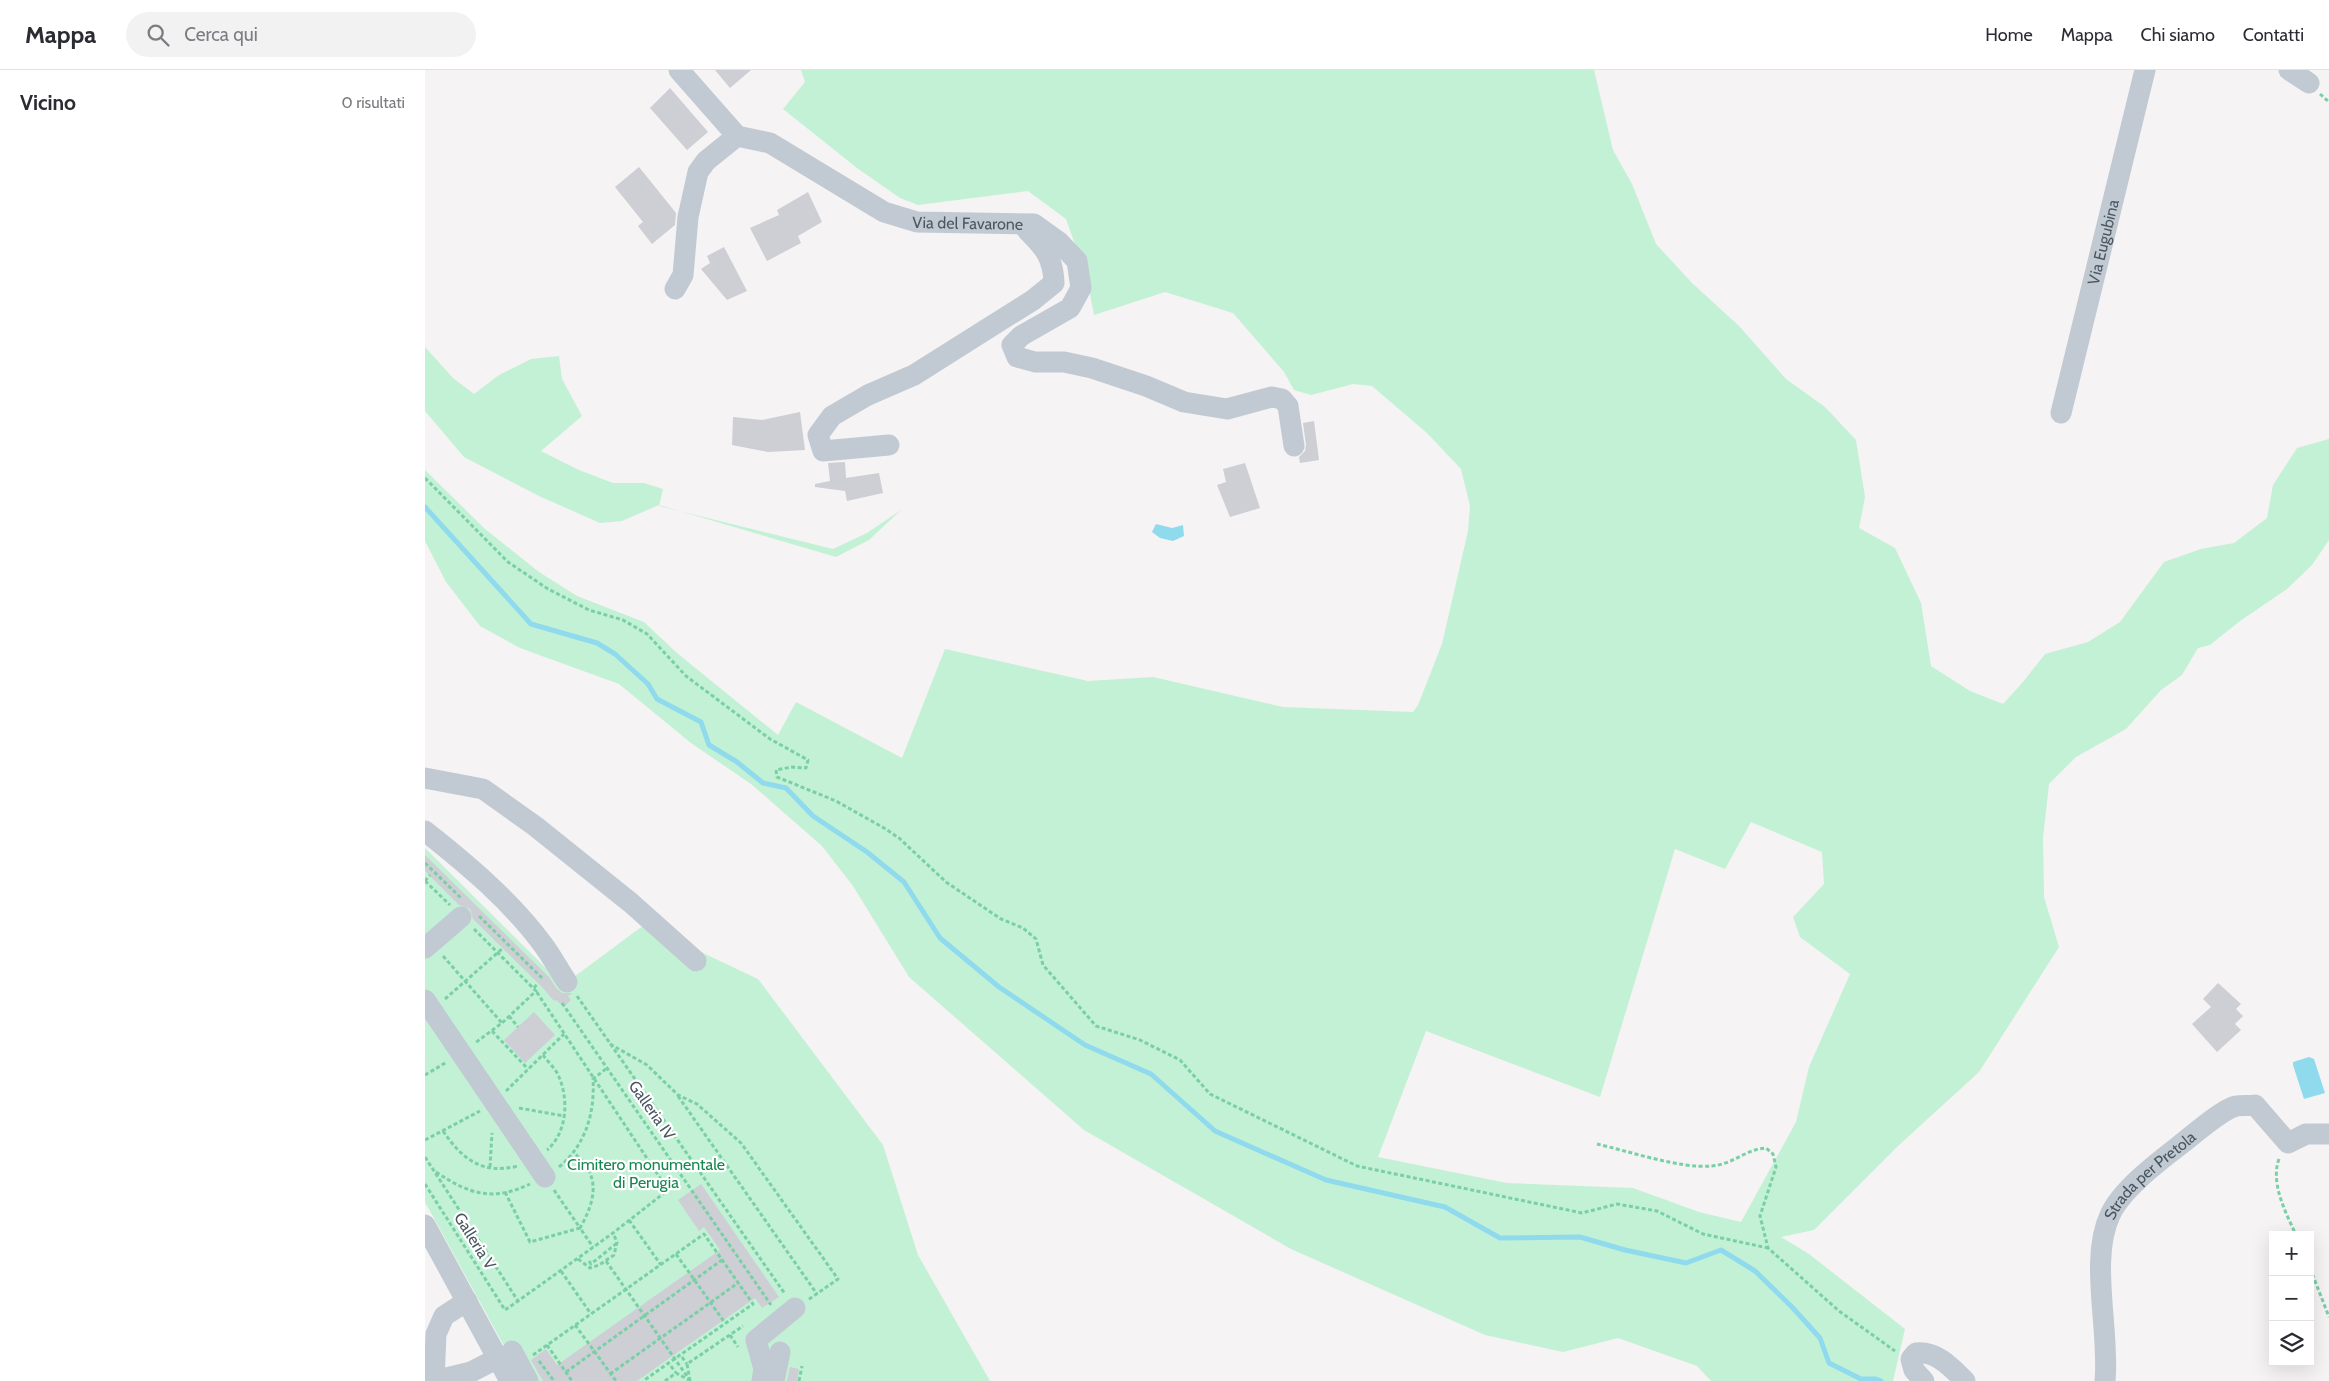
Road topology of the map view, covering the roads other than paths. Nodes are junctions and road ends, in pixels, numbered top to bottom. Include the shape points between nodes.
1 (679, 70) edge
2 (2145, 70) edge
3 (2289, 70) edge
4 (2309, 84) dead end
5 (737, 136) junction
6 (1020, 223) junction
7 (675, 289) dead end
8 (2061, 413) dead end
9 (889, 445) dead end
10 (1294, 446) dead end
11 (425, 778) edge
12 (425, 830) edge
13 (469, 912) road end
14 (428, 945) edge
15 (696, 961) dead end
16 (567, 982) road end
17 (429, 1005) edge
18 (2329, 1134) edge
19 (545, 1177) road end
20 (425, 1225) edge
21 (467, 1301) junction
22 (795, 1308) road end
23 (780, 1352) dead end
24 (505, 1355) junction
25 (473, 1377) edge
26 (434, 1381) edge
27 (510, 1381) edge
28 (528, 1381) edge
29 (762, 1381) edge
30 (774, 1381) edge
31 (1924, 1381) edge
32 (1965, 1381) edge
33 (2105, 1381) edge

1 - 5 street
2 - 8 street, Via Eugubina
3 - 4 street
5 - 6 street, Via del Favarone via 770,142 884,212 917,222
5 - 7 street via 706,161 698,172 688,217 683,275
6 - 9 street via 1045,249 1053,267 1054,283 1033,300 914,375 868,395 832,416 818,434 823,451
6 - 10 street, Via del Favarone via 1034,224 1059,242 1077,261 1081,288 1071,308 1021,336 1013,345 1017,357 1091,368 1185,402 1227,408 1272,397 1281,399 1288,406
11 - 15 street via 483,789 631,902
12 - 16 street via 512,908 544,945
13 - 14 street
17 - 19 street
18 - 33 street, Strada per Pretola via 2306,1134 2288,1143 2255,1105 2235,1106 2164,1157 2131,1187 2110,1214 2102,1242
20 - 21 street
21 - 24 street
21 - 26 street via 444,1316 436,1334
22 - 29 street via 756,1340 764,1369
23 - 30 street
24 - 25 street
24 - 27 street
24 - 28 street
25 - 26 street
31 - 32 street via 1914,1370 1911,1359 1915,1353 1927,1352 1947,1364

